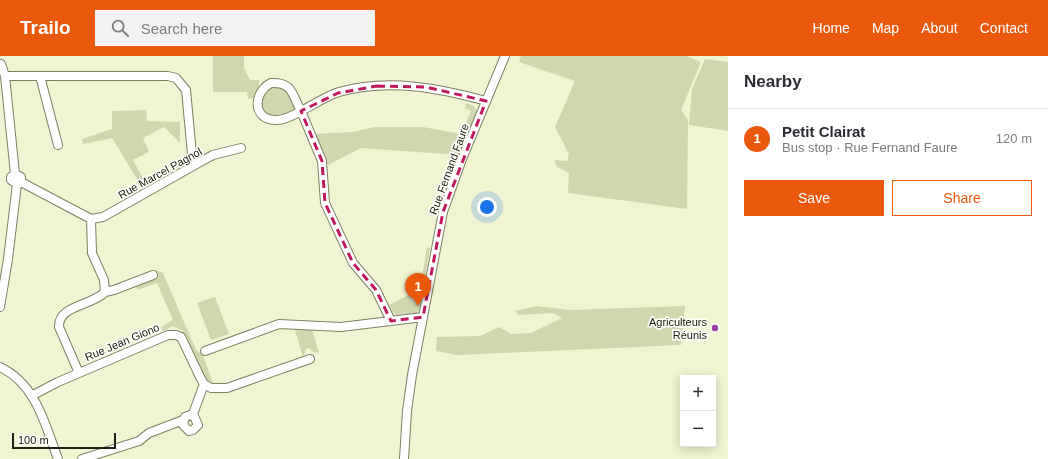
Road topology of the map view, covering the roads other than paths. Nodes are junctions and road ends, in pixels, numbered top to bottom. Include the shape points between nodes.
1 (505, 56) edge
2 (1, 61) edge
3 (6, 76) junction
4 (40, 76) junction
5 (486, 101) junction
6 (301, 111) junction
7 (58, 145) dead end
8 (241, 148) dead end
9 (193, 165) junction
10 (19, 183) junction
11 (91, 219) junction
12 (153, 275) dead end
13 (105, 292) junction
14 (0, 307) edge
15 (423, 317) junction
16 (391, 321) junction
17 (205, 351) dead end
18 (310, 359) dead end
19 (0, 367) edge
20 (79, 373) junction
21 (204, 384) junction
22 (33, 395) junction
23 (193, 414) junction
24 (183, 420) junction
25 (58, 459) edge
26 (82, 459) edge
27 (404, 459) edge

1 - 5 street, Rue Fernand Faure
2 - 3 street
3 - 4 street
3 - 10 street via 15,174 11,180
4 - 7 street
4 - 9 street via 176,78 186,90
5 - 6 street via 426,87 384,86 355,88 338,93
5 - 15 street, Rue Fernand Faure via 443,212
6 - 6 street via 293,93 284,84 271,83 265,86 258,96 259,109 267,118 280,120
6 - 16 street via 322,161 325,203 352,263 376,290
8 - 9 street, Rue Marcel Pagnol
9 - 11 street, Rue Marcel Pagnol via 103,217
10 - 11 street
10 - 14 street
11 - 13 street via 92,253 104,280
12 - 13 street
13 - 20 street via 96,299 62,314 59,320 59,327
15 - 16 street
15 - 27 street, Rue Fernand Faure via 407,411
16 - 17 street via 341,328 279,324
18 - 21 street via 227,388 211,388
19 - 22 street via 11,372
20 - 21 street, Rue Jean Giono via 161,337 176,334 184,341
20 - 22 street, Rue Jean Giono
21 - 23 street
22 - 25 street
23 - 24 street
23 - 24 street via 198,425 193,430 185,429
24 - 26 street via 149,433 139,440

